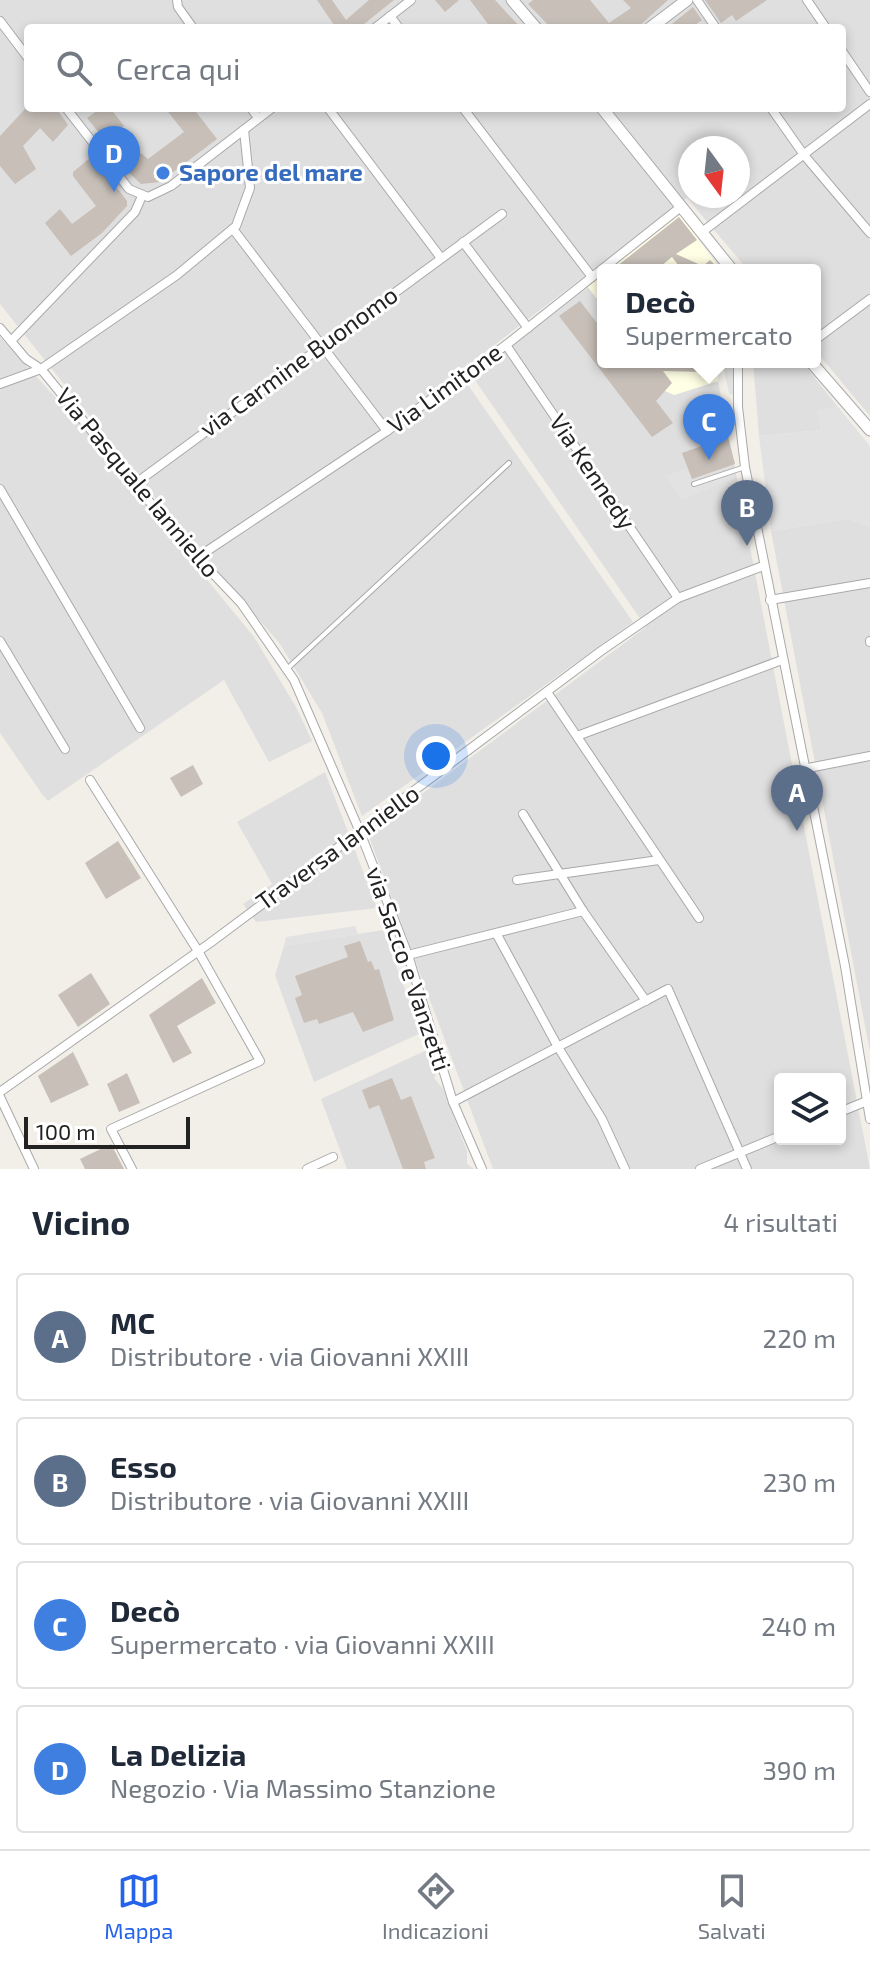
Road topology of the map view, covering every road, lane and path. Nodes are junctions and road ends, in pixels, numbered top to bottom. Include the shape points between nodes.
1 (177, 0) edge
2 (411, 0) edge
3 (687, 0) edge
4 (697, 0) edge
5 (807, 0) edge
6 (516, 1) edge
7 (390, 16) junction
8 (0, 21) edge
9 (191, 24) edge
10 (380, 24) edge
11 (396, 24) edge
12 (533, 24) edge
13 (655, 24) edge
14 (713, 24) edge
15 (823, 24) edge
16 (24, 53) edge
17 (846, 57) edge
18 (870, 92) edge
19 (870, 104) edge
20 (69, 112) edge
21 (254, 112) edge
22 (266, 112) edge
23 (331, 112) edge
24 (466, 112) edge
25 (605, 112) edge
26 (774, 112) edge
27 (258, 118) junction
28 (244, 130) junction
29 (804, 155) junction
30 (142, 196) junction
31 (678, 201) edge
32 (679, 208) edge
33 (684, 208) edge
34 (502, 214) dead end
35 (233, 229) junction
36 (702, 232) junction
37 (870, 233) edge
38 (463, 242) junction
39 (441, 258) junction
40 (608, 264) edge
41 (727, 264) edge
42 (597, 273) edge
43 (592, 277) junction
44 (870, 299) edge
45 (0, 328) edge
46 (528, 328) junction
47 (821, 336) edge
48 (11, 341) junction
49 (321, 345) junction
50 (506, 345) junction
51 (738, 368) edge
52 (816, 368) edge
53 (41, 369) junction
54 (0, 384) edge
55 (870, 430) edge
56 (387, 431) junction
57 (509, 463) dead end
58 (745, 467) junction
59 (136, 483) junction
60 (694, 484) dead end
61 (0, 489) edge
62 (198, 557) junction
63 (763, 566) junction
64 (870, 583) edge
65 (678, 598) junction
66 (770, 600) junction
67 (0, 641) edge
68 (268, 642) joint
69 (782, 660) junction
70 (287, 669) junction
71 (547, 692) junction
72 (140, 728) dead end
73 (577, 736) junction
74 (65, 749) dead end
75 (870, 756) edge
76 (803, 769) junction
77 (90, 780) dead end
78 (523, 814) dead end
79 (360, 832) junction
80 (659, 860) junction
81 (560, 874) junction
82 (517, 880) dead end
83 (583, 911) junction
84 (699, 918) dead end
85 (496, 933) junction
86 (198, 951) junction
87 (408, 955) junction
88 (646, 1001) junction
89 (558, 1047) junction
90 (0, 1094) edge
91 (867, 1101) junction
92 (453, 1102) junction
93 (846, 1110) edge
94 (870, 1119) edge
95 (774, 1138) edge
96 (739, 1153) junction
97 (333, 1157) dead end
98 (34, 1169) edge
99 (132, 1169) edge
100 (307, 1169) edge
101 (482, 1169) edge
102 (625, 1169) edge
103 (700, 1169) edge
104 (747, 1169) edge

1 - 9 street
2 - 7 street
3 - 13 street
4 - 14 street
5 - 15 street
6 - 12 street
7 - 10 street
7 - 11 street
8 - 16 street
17 - 18 street
19 - 29 street
20 - 30 street via 129,189
21 - 27 street
22 - 27 street
23 - 39 street
24 - 43 street
25 - 31 street
26 - 29 street
27 - 28 street
28 - 30 street via 164,191
28 - 35 street via 250,188
29 - 36 street
29 - 37 street
30 - 48 street via 135,212
32 - 40 street, Via Limitone
33 - 36 street
34 - 38 street, via Carmine Buonomo
35 - 49 street
35 - 53 street via 177,275
36 - 41 street
38 - 39 street, via Carmine Buonomo
38 - 46 street
39 - 49 street, via Carmine Buonomo
42 - 43 street, Via Limitone
43 - 46 street, Via Limitone
44 - 47 street
45 - 48 street, Via Pasquale Ianniello
46 - 50 street, Via Limitone
48 - 53 street, Via Pasquale Ianniello
49 - 56 street
49 - 59 street, via Carmine Buonomo
50 - 56 street, Via Limitone
50 - 65 street, Via Kennedy
51 - 58 street
52 - 55 street
53 - 54 street
53 - 59 street, Via Pasquale Ianniello
56 - 62 street, Via Limitone
57 - 70 lane
58 - 60 lane
58 - 63 street
59 - 62 street, Via Pasquale Ianniello
61 - 72 street
62 - 68 street, Via Pasquale Ianniello
63 - 65 street, Traversa Ianniello
63 - 66 street
64 - 66 street
65 - 71 street, Traversa Ianniello
66 - 69 street
67 - 74 street
68 - 70 street, via Sacco e Vanzetti
69 - 73 street
69 - 76 street
70 - 79 street, via Sacco e Vanzetti
71 - 73 street
71 - 79 street, Traversa Ianniello
73 - 80 street
75 - 76 street
76 - 91 street
77 - 86 street
78 - 81 street
79 - 86 street, Traversa Ianniello
79 - 87 street, via Sacco e Vanzetti
80 - 81 street
80 - 84 street
81 - 82 street
81 - 83 street
83 - 85 street
83 - 88 street
85 - 87 street
85 - 89 street
86 - 90 street, Traversa Ianniello
86 - 99 street via 260,1061 111,1129
87 - 92 street, via Sacco e Vanzetti
88 - 89 street
88 - 96 street via 668,989
89 - 92 street
89 - 102 street
90 - 98 street
91 - 93 street
91 - 94 street
92 - 101 street, via Sacco e Vanzetti
95 - 96 street
96 - 103 street
96 - 104 street
97 - 100 street

